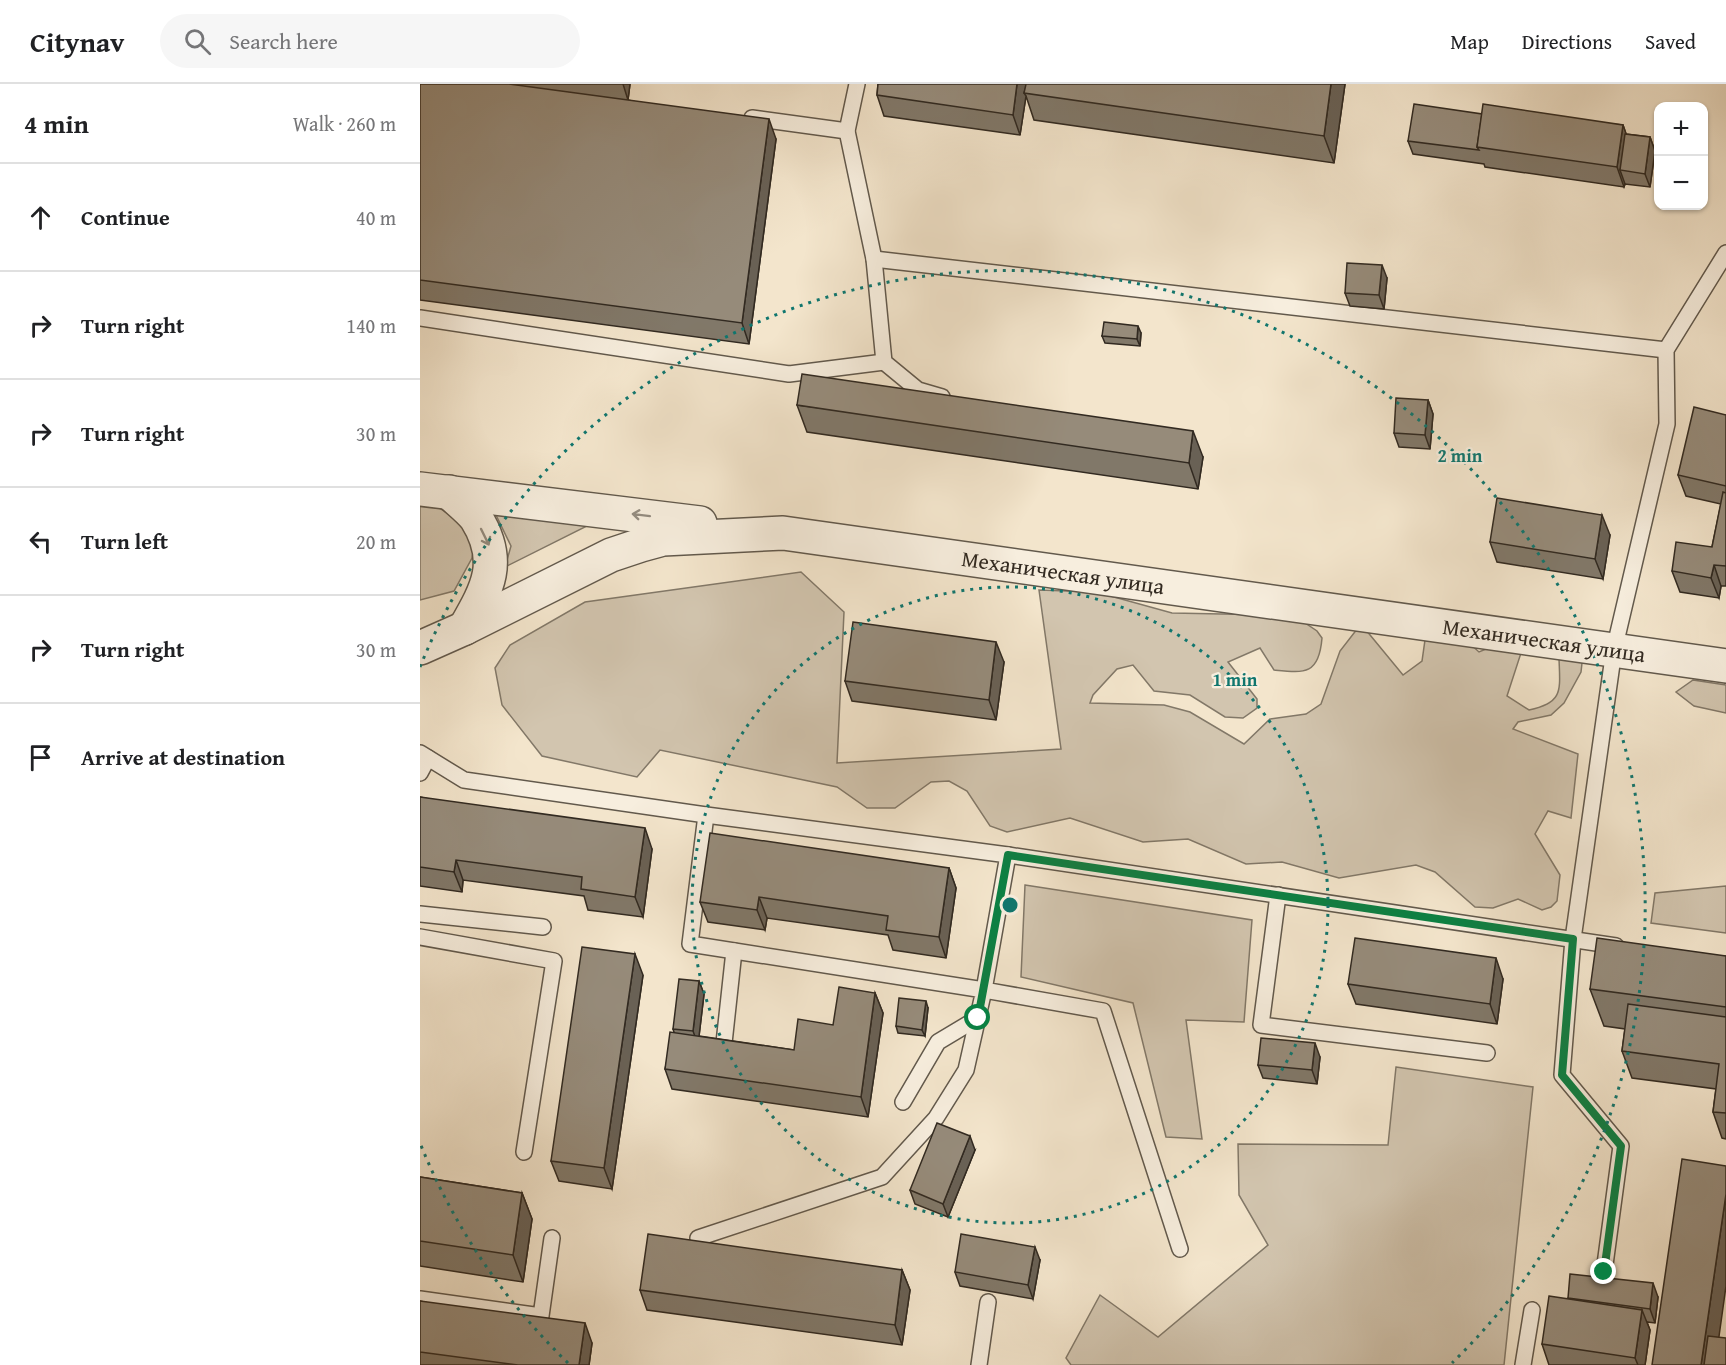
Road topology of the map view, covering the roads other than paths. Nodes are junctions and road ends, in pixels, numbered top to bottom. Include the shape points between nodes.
1 (857, 84) edge
2 (735, 116) edge
3 (847, 131) junction
4 (1726, 254) edge
5 (873, 259) junction
6 (420, 318) edge
7 (1666, 350) junction
8 (884, 362) junction
9 (960, 403) edge
10 (434, 490) edge
11 (783, 533) junction
12 (465, 628) junction
13 (420, 648) edge
14 (1614, 650) junction
15 (1726, 666) edge
16 (424, 755) edge
17 (420, 773) edge
18 (706, 815) junction
19 (1008, 855) junction
20 (1278, 895) junction
21 (420, 914) edge
22 (543, 927) dead end
23 (420, 937) edge
24 (1573, 939) junction
25 (1632, 948) edge
26 (734, 951) junction
27 (984, 990) junction
28 (978, 1018) junction
29 (724, 1043) edge
30 (1488, 1053) dead end
31 (903, 1102) dead end
32 (524, 1152) dead end
33 (552, 1238) dead end
34 (698, 1238) dead end
35 (1180, 1248) dead end
36 (1604, 1272) dead end
37 (420, 1299) edge
38 (988, 1302) dead end
39 (1532, 1310) dead end
40 (979, 1365) edge
41 (1523, 1365) edge

1 - 3 lane
2 - 3 lane
3 - 5 lane
4 - 7 lane
5 - 7 lane
5 - 8 lane
6 - 8 lane via 789,374
7 - 14 lane via 1666,424
8 - 9 lane via 918,390
11 -> 10 street
10 -> 12 street via 475,517 490,547 490,576
11 - 12 street, Механическая улица via 663,539 641,545 611,555
11 - 14 street, Механическая улица
12 - 13 street, Механическая улица
14 - 15 street, Механическая улица
14 - 24 lane
16 - 17 lane
16 - 18 lane via 464,780
18 - 19 lane
18 - 26 lane via 690,944
19 - 20 lane
19 - 27 lane
20 - 24 lane
20 - 30 lane via 1262,1025
21 - 22 lane
23 - 32 lane via 554,961
24 - 25 lane
24 - 36 lane via 1562,1075 1621,1146
26 - 27 lane
26 - 29 lane
27 - 28 lane
27 - 35 lane via 1103,1011
28 - 31 lane via 938,1042
28 - 34 lane via 966,1070 936,1118 882,1177
33 - 37 lane via 541,1316
38 - 40 lane
39 - 41 lane

